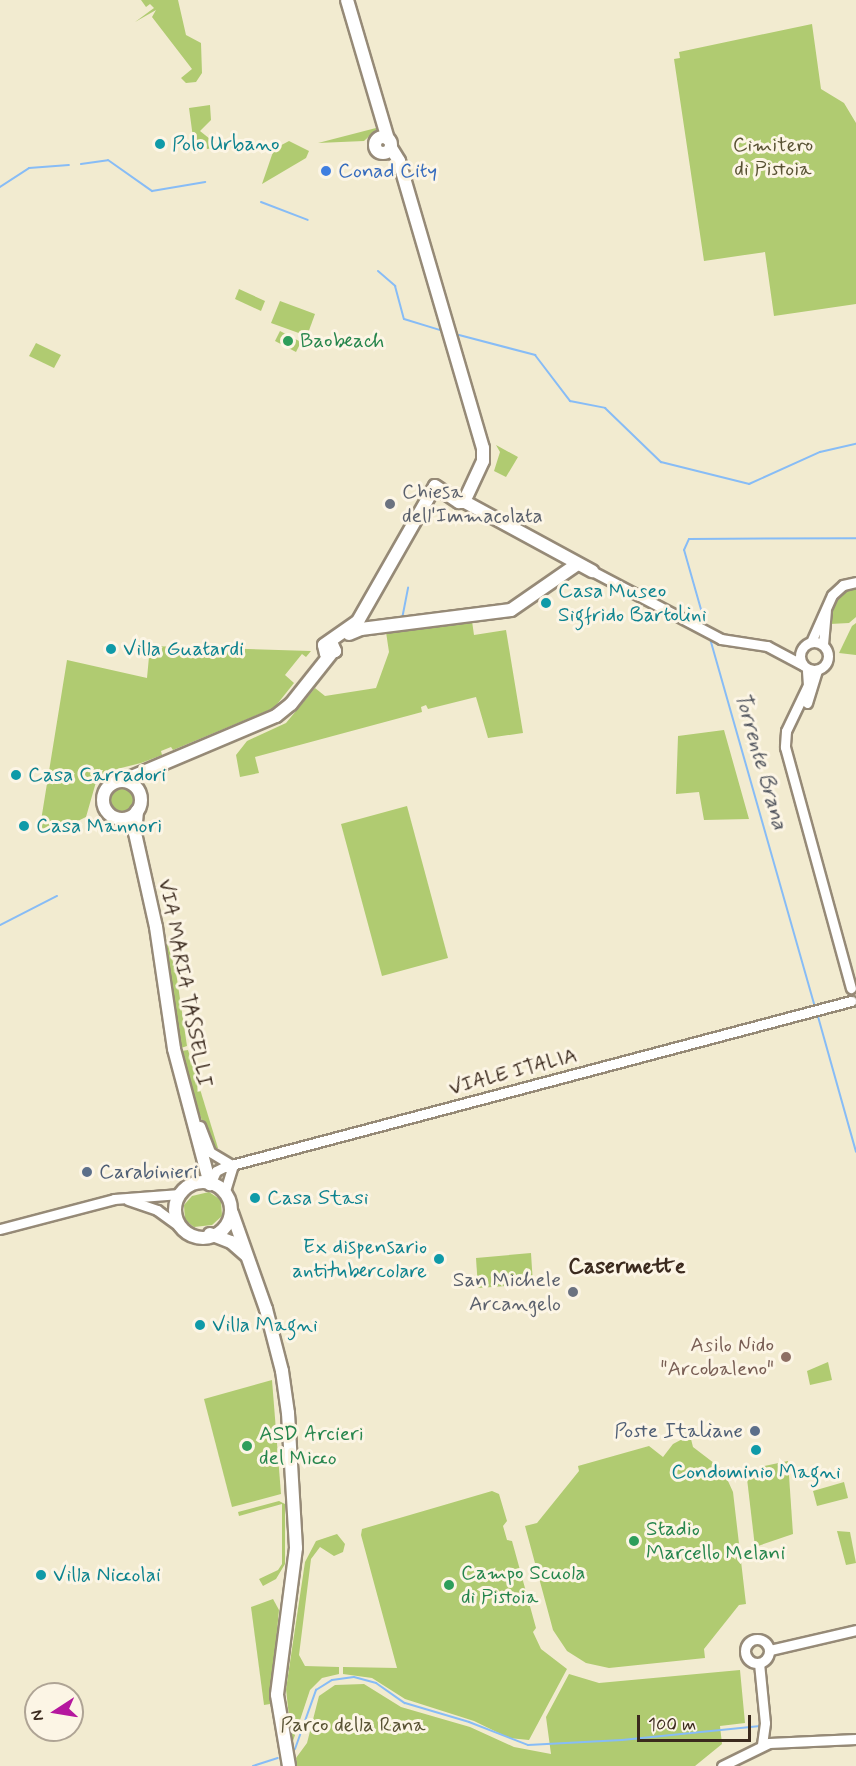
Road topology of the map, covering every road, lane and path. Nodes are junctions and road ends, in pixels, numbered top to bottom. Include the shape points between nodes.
1 (347, 0) edge
2 (462, 496) junction
3 (547, 546) junction
4 (576, 566) junction
5 (592, 571) junction
6 (856, 582) edge
7 (828, 602) junction
8 (811, 642) junction
9 (823, 644) junction
10 (329, 651) junction
11 (807, 666) junction
12 (143, 772) junction
13 (122, 781) junction
14 (138, 790) junction
15 (137, 811) junction
16 (123, 819) junction
17 (135, 833) junction
18 (854, 996) edge
19 (187, 1101) junction
20 (197, 1139) junction
21 (233, 1164) junction
22 (210, 1184) junction
23 (186, 1190) junction
24 (225, 1191) junction
25 (123, 1198) junction
26 (232, 1213) junction
27 (178, 1226) junction
28 (0, 1229) edge
29 (210, 1234) junction
30 (249, 1258) junction
31 (856, 1630) edge
32 (770, 1650) junction
33 (759, 1663) junction
34 (765, 1723) junction
35 (856, 1739) edge
36 (774, 1742) junction
37 (762, 1745) junction
38 (289, 1766) edge
39 (722, 1766) edge

1 - 2 main road via 386,141 398,159 481,440
2 - 3 main road
2 - 10 main road via 435,486 358,621
3 - 4 main road
3 - 5 main road
4 - 5 main road
4 - 10 main road via 511,610 357,630
5 - 11 street via 721,639 777,651
6 - 7 street via 838,588
7 - 8 street
7 - 9 street
8 - 9 street
8 - 11 street
9 - 11 street via 827,655
10 - 12 main road via 279,714
11 - 18 street via 815,686 790,737 787,755
12 - 13 main road
12 - 14 main road
13 - 14 main road
13 - 16 main road via 109,786 103,801 108,813
14 - 15 main road via 141,801
15 - 16 main road
15 - 17 main road, VIA MARIA TASSELLI
16 - 17 main road, VIA MARIA TASSELLI
17 - 19 main road, VIA MARIA TASSELLI
18 - 21 street, VIALE ITALIA
19 - 20 main road, VIA MARIA TASSELLI
19 - 21 street via 195,1110 210,1152
20 - 22 main road, VIA MARIA TASSELLI
20 - 23 main road, VIA MARIA TASSELLI via 200,1170
21 - 22 street via 216,1172
21 - 24 street
22 - 23 main road
22 - 24 main road
23 - 25 street
23 - 27 main road via 175,1208
24 - 26 main road
25 - 27 street via 157,1210
25 - 28 street
26 - 29 main road via 226,1225
26 - 30 main road
27 - 29 main road via 188,1235
29 - 30 main road via 231,1242
30 - 38 main road via 282,1371 289,1422 296,1548 277,1695
31 - 32 street
32 - 33 street via 768,1658
32 - 33 street via 760,1639 747,1644 747,1659
33 - 34 street
34 - 36 street
34 - 37 street
35 - 36 street
36 - 37 street
37 - 39 street

